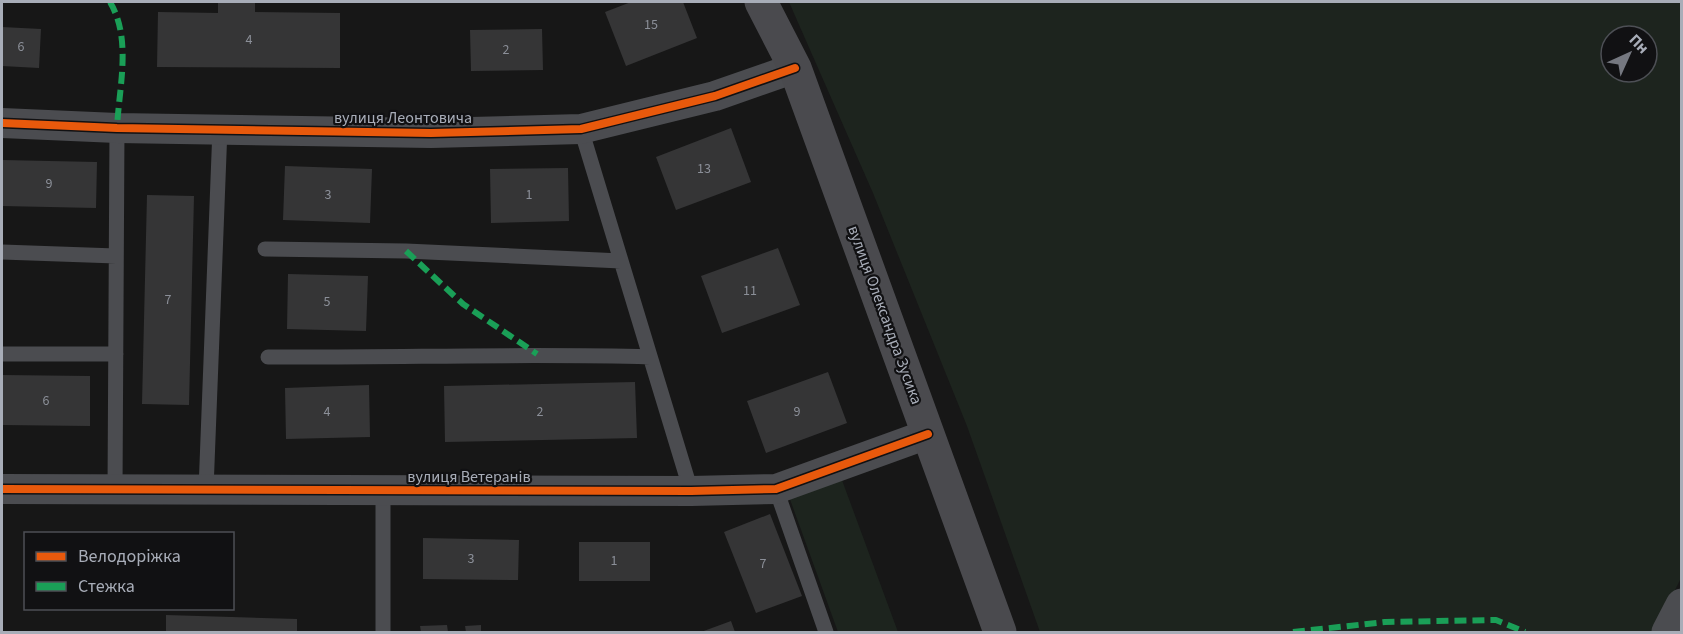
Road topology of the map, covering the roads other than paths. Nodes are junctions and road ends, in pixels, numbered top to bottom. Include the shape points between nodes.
1 (761, 2) edge
2 (795, 68) junction
3 (2, 123) edge
4 (117, 128) junction
5 (220, 129) junction
6 (581, 129) junction
7 (265, 249) dead end
8 (2, 252) edge
9 (116, 256) junction
10 (621, 261) junction
11 (2, 354) edge
12 (116, 354) junction
13 (268, 357) dead end
14 (650, 357) junction
15 (928, 434) junction
16 (2, 489) edge
17 (776, 489) junction
18 (115, 490) junction
19 (207, 490) junction
20 (383, 490) junction
21 (691, 491) junction
22 (1682, 605) edge
23 (383, 633) edge
24 (826, 633) edge
25 (1000, 633) edge
26 (1668, 633) edge

1 - 2 main road, вулиця Олександра Зусика
2 - 6 street, вулиця Леонтовича via 715,96
2 - 15 main road, вулиця Олександра Зусика
3 - 4 street, вулиця Леонтовича
4 - 5 street, вулиця Леонтовича
4 - 9 lane
5 - 6 street, вулиця Леонтовича via 431,133
5 - 19 lane
6 - 10 lane
7 - 10 lane
8 - 9 lane
9 - 12 lane
10 - 14 lane
11 - 12 lane
12 - 18 lane
13 - 14 lane
14 - 21 lane
15 - 17 street, вулиця Ветеранів
15 - 25 main road, вулиця Олександра Зусика
16 - 18 street, вулиця Ветеранів
17 - 21 street, вулиця Ветеранів
17 - 24 lane
18 - 19 street, вулиця Ветеранів
19 - 20 street, вулиця Ветеранів
20 - 21 street, вулиця Ветеранів
20 - 23 lane
22 - 26 street

